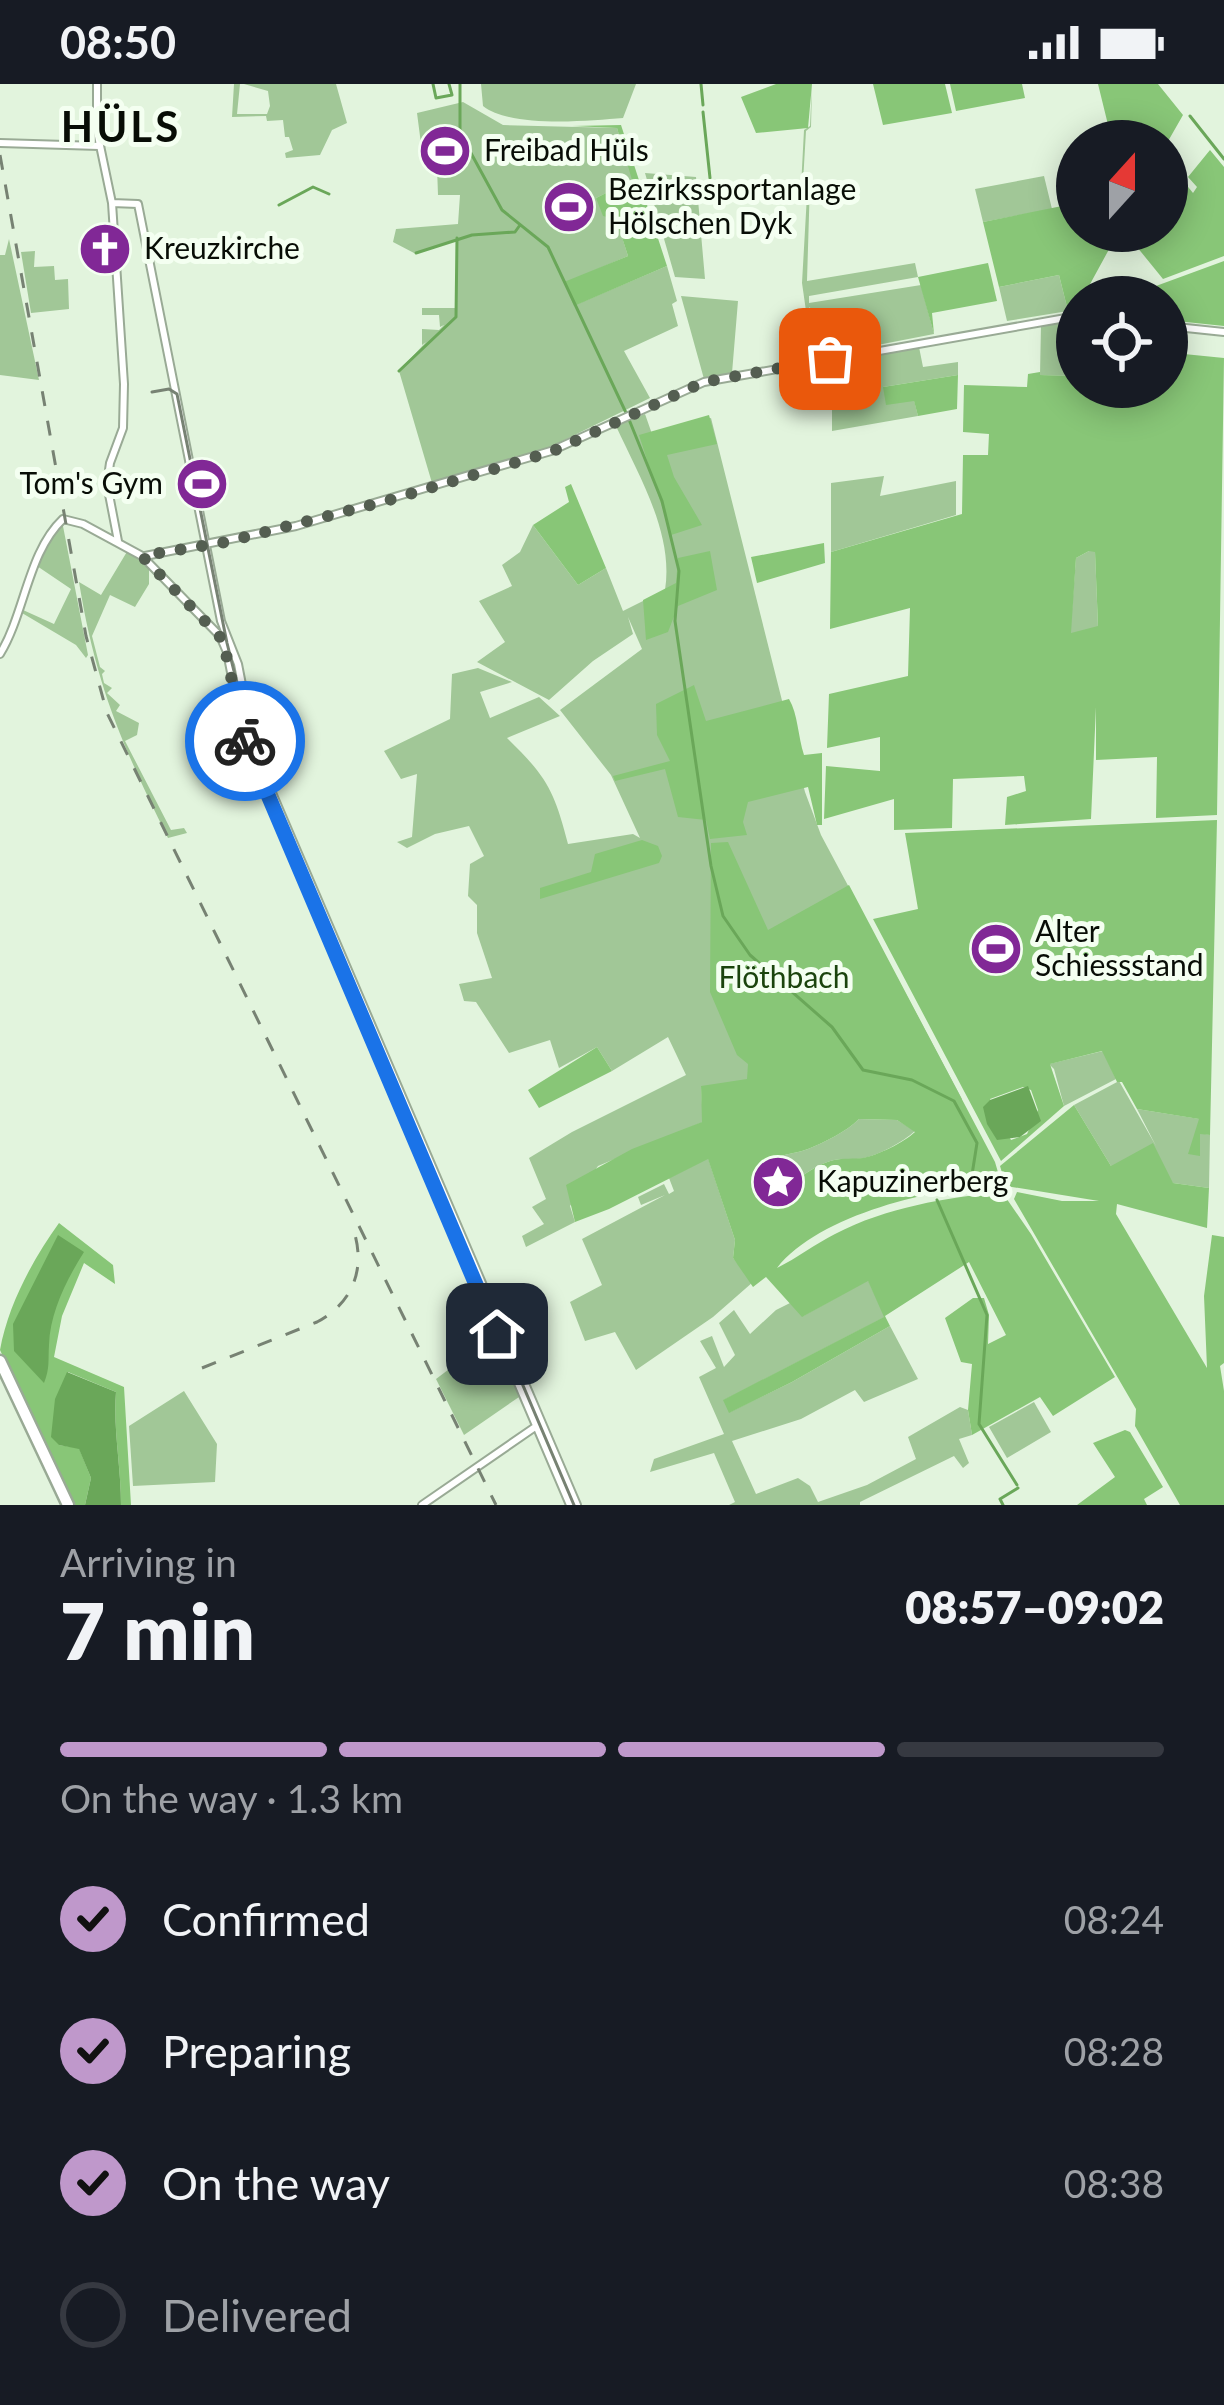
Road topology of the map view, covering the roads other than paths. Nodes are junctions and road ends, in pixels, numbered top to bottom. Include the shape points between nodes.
1 (97, 84) edge
2 (97, 131) junction
3 (0, 143) edge
4 (89, 143) junction
5 (99, 146) junction
6 (112, 203) junction
7 (1056, 320) edge
8 (1188, 328) edge
9 (1224, 332) edge
10 (118, 541) junction
11 (206, 546) junction
12 (142, 556) junction
13 (0, 654) edge
14 (0, 1361) edge
15 (539, 1425) junction
16 (67, 1505) edge
17 (422, 1505) edge
18 (573, 1505) edge

1 - 2 street
2 - 4 street
2 - 5 street
3 - 4 street
4 - 5 street
5 - 6 street
6 - 10 street via 124,421 107,490
6 - 11 street via 139,204
7 - 11 street via 704,382 530,458
8 - 9 street
10 - 12 street
10 - 13 street via 75,520 58,522
11 - 12 street
11 - 15 street via 254,742
12 - 15 street via 225,645 245,744
14 - 16 main road
15 - 17 street
15 - 18 street

